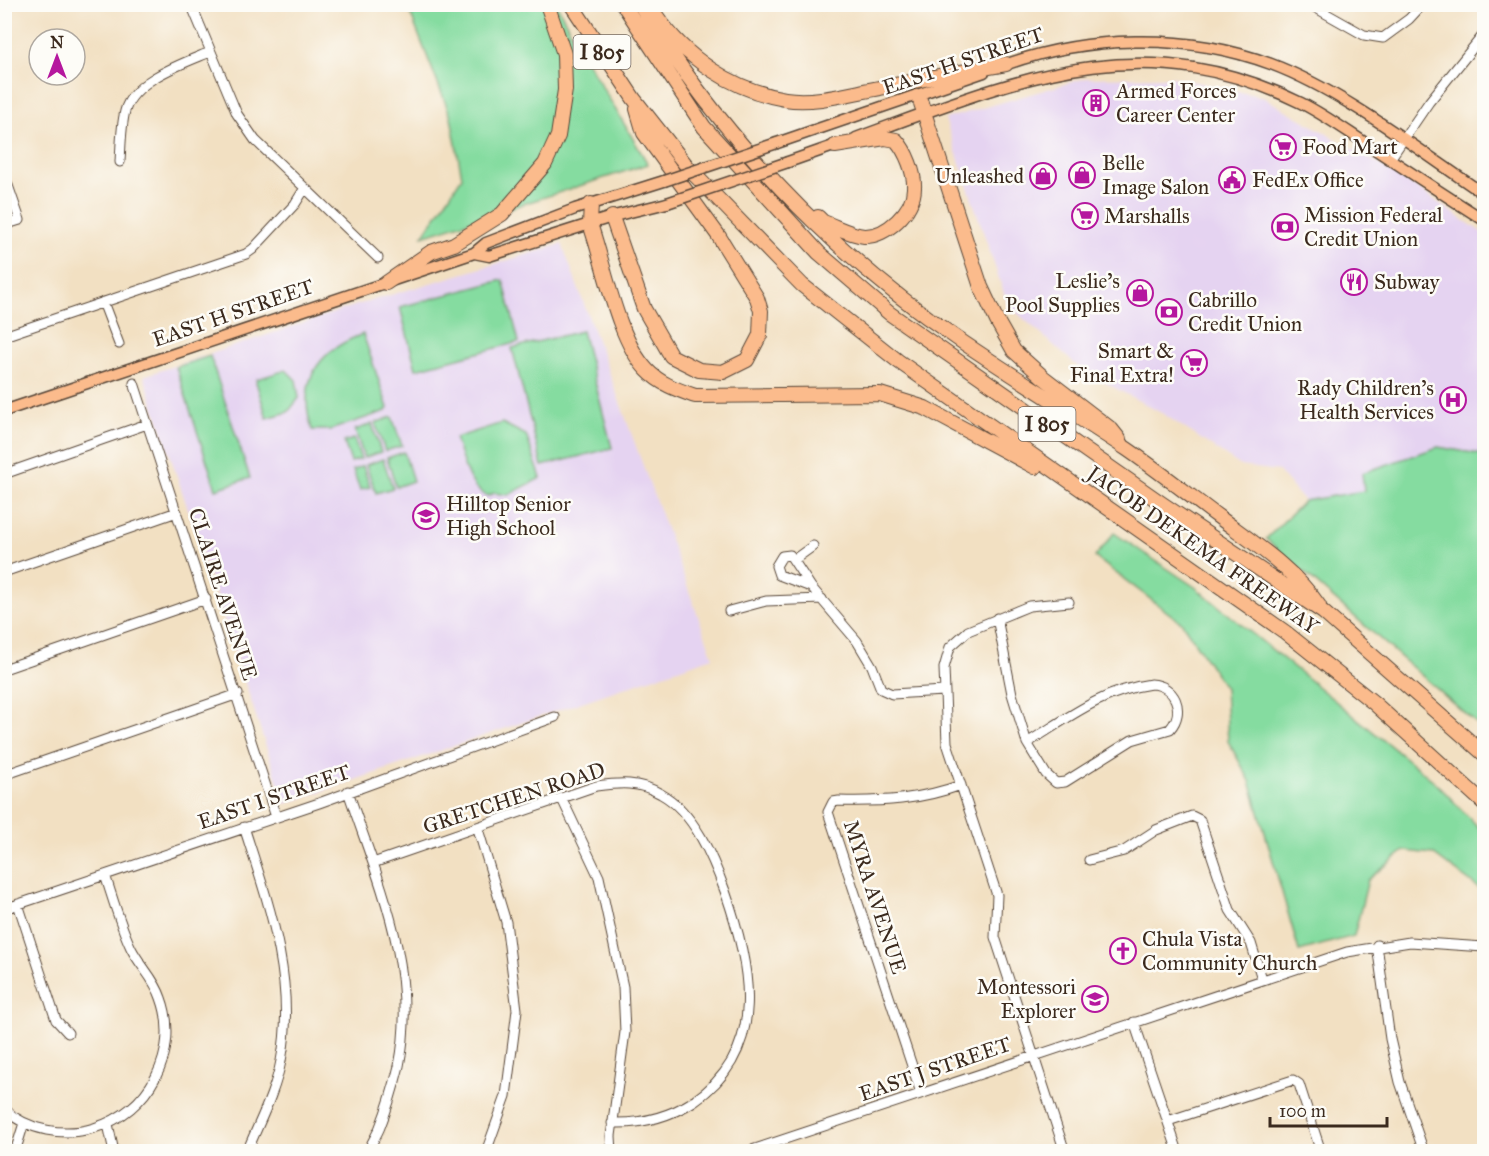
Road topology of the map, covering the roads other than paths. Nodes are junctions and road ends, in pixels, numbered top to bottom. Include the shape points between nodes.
1 (191, 4) edge
2 (547, 4) edge
3 (571, 4) edge
4 (623, 4) edge
5 (640, 4) edge
6 (649, 4) edge
7 (1309, 4) edge
8 (1423, 4) edge
9 (1485, 34) edge
10 (210, 52) junction
11 (1006, 64) junction
12 (919, 96) junction
13 (634, 99) junction
14 (926, 113) junction
15 (1402, 140) junction
16 (835, 146) junction
17 (1390, 159) junction
18 (120, 162) dead end
19 (4, 174) edge
20 (769, 175) junction
21 (305, 188) junction
22 (1485, 194) edge
23 (591, 204) junction
24 (612, 217) junction
25 (1485, 220) edge
26 (590, 224) junction
27 (4, 225) edge
28 (474, 253) junction
29 (378, 258) dead end
30 (386, 283) junction
31 (103, 302) junction
32 (4, 336) edge
33 (119, 344) dead end
34 (134, 383) dead end
35 (4, 411) edge
36 (147, 424) junction
37 (1128, 450) junction
38 (4, 474) edge
39 (1092, 498) junction
40 (177, 512) junction
41 (813, 546) dead end
42 (795, 559) junction
43 (4, 572) edge
44 (811, 587) junction
45 (206, 599) junction
46 (822, 599) junction
47 (1069, 602) dead end
48 (729, 610) dead end
49 (1323, 612) junction
50 (997, 618) junction
51 (4, 669) edge
52 (944, 691) junction
53 (238, 694) junction
54 (555, 717) dead end
55 (1027, 743) junction
56 (1485, 754) edge
57 (4, 775) edge
58 (961, 785) junction
59 (348, 791) junction
60 (562, 799) junction
61 (1485, 803) edge
62 (276, 817) junction
63 (244, 827) junction
64 (478, 829) junction
65 (1089, 860) dead end
66 (373, 863) junction
67 (105, 875) junction
68 (18, 904) junction
69 (4, 909) edge
70 (1377, 945) junction
71 (1485, 947) edge
72 (1262, 979) junction
73 (1134, 1022) junction
74 (68, 1033) dead end
75 (1034, 1054) junction
76 (921, 1092) junction
77 (4, 1109) edge
78 (1168, 1121) junction
79 (24, 1123) junction
80 (612, 1123) junction
81 (108, 1124) junction
82 (15, 1152) edge
83 (114, 1152) edge
84 (247, 1152) edge
85 (368, 1152) edge
86 (486, 1152) edge
87 (612, 1152) edge
88 (746, 1152) edge
89 (1065, 1152) edge
90 (1178, 1152) edge
91 (1321, 1152) edge
92 (1424, 1152) edge

1 - 10 street
2 - 30 highway via 564,54 565,90 558,136 545,164 502,214 453,244 430,252
3 - 13 highway, JACOB DEKEMA FREEWAY / I 805
4 - 49 highway, JACOB DEKEMA FREEWAY / I 805 via 704,127 819,253 889,313
5 - 20 highway via 693,87
6 - 11 highway via 672,37 704,65 739,85 786,99 831,97
7 - 8 street via 1364,35 1383,38
9 - 15 street via 1453,70
10 - 18 street via 160,74 134,94 125,109
10 - 21 street via 237,114 255,140
11 - 12 main road, EAST H STREET
11 - 15 main road, EAST H STREET via 1067,48 1115,42 1156,42 1238,53 1331,93
12 - 14 highway
12 - 23 main road, EAST H STREET, bridge
13 - 24 highway via 644,133 718,235 757,298 760,335 747,360 723,372 699,370 671,356 644,309
13 - 39 highway, JACOB DEKEMA FREEWAY / I 805 via 690,170 802,285 898,362
14 - 16 main road, EAST H STREET
14 - 17 main road, EAST H STREET via 1074,68 1168,64 1228,74 1302,103
14 - 37 highway via 981,287 1014,351 1111,429
15 - 17 street
15 - 22 main road, EAST H STREET
16 - 20 highway via 885,138 896,140 903,147 915,189 896,224 878,234 863,236 823,222
16 - 24 main road, EAST H STREET, bridge via 667,203
17 - 25 main road, EAST H STREET
19 - 27 street via 20,220
20 - 37 highway via 850,256 928,317
21 - 29 street
21 - 31 street via 288,212 246,254
23 - 26 highway
23 - 28 main road, EAST H STREET via 486,243
24 - 26 main road, EAST H STREET
26 - 28 main road, EAST H STREET via 489,256
26 - 39 highway via 629,347 647,371 671,388 695,396 880,394 925,408
28 - 30 main road, EAST H STREET
30 - 35 main road, EAST H STREET
31 - 32 street
31 - 33 street
34 - 36 street, CLAIRE AVENUE
36 - 38 street
36 - 40 street, CLAIRE AVENUE
37 - 49 highway via 1305,585
39 - 61 highway, JACOB DEKEMA FREEWAY / I 805 via 1285,632 1374,703
40 - 43 street
40 - 45 street, CLAIRE AVENUE
41 - 42 street
42 - 44 street
42 - 44 street via 782,556 776,566 779,574
44 - 46 street
45 - 51 street
45 - 53 street, CLAIRE AVENUE
46 - 48 street via 766,601
46 - 52 street via 857,641 881,689 892,694
47 - 50 street via 1029,606
49 - 56 highway, JACOB DEKEMA FREEWAY / I 805
50 - 52 street via 954,641 945,658
50 - 55 street via 1014,705
52 - 58 street via 947,743
53 - 57 street
53 - 62 street, CLAIRE AVENUE
54 - 59 street, EAST I STREET
55 - 55 street via 1091,702 1122,690 1160,685 1177,702 1175,721 1166,732 1132,740 1065,782 1056,783 1046,774
58 - 75 street via 997,895 995,937
58 - 76 street, MYRA AVENUE via 919,798 833,802 828,812
59 - 62 street, EAST I STREET
59 - 66 street
60 - 64 street, GRETCHEN ROAD
60 - 80 street via 599,878 622,987 625,1032
60 - 80 street, GRETCHEN ROAD via 596,786 625,782 644,785 676,805 714,863 743,953 747,1018 741,1044 719,1080 688,1104 657,1118 637,1124
62 - 63 street, EAST I STREET
63 - 67 street, EAST I STREET
63 - 84 street via 278,935 285,1010 281,1062 267,1108
64 - 66 street, GRETCHEN ROAD
64 - 86 street via 506,922 517,1010 506,1096
65 - 72 street via 1124,851 1192,816 1200,820 1230,910 1251,943
66 - 85 street via 397,938 405,1009 399,1066 381,1125
67 - 68 street, EAST I STREET
67 - 81 street via 130,946 160,995 167,1030 166,1052 152,1085 136,1105
68 - 69 street, EAST I STREET
68 - 74 street via 56,1020
70 - 71 street, EAST J STREET via 1416,942
70 - 72 street, EAST J STREET
70 - 92 street via 1390,1039
72 - 73 street, EAST J STREET
73 - 75 street, EAST J STREET
73 - 78 street
75 - 76 street, EAST J STREET
75 - 89 street
76 - 88 street, EAST J STREET
77 - 79 street
78 - 90 street
78 - 91 street via 1293,1080 1299,1084
79 - 81 street via 71,1132
79 - 82 street
80 - 87 street
81 - 83 street

